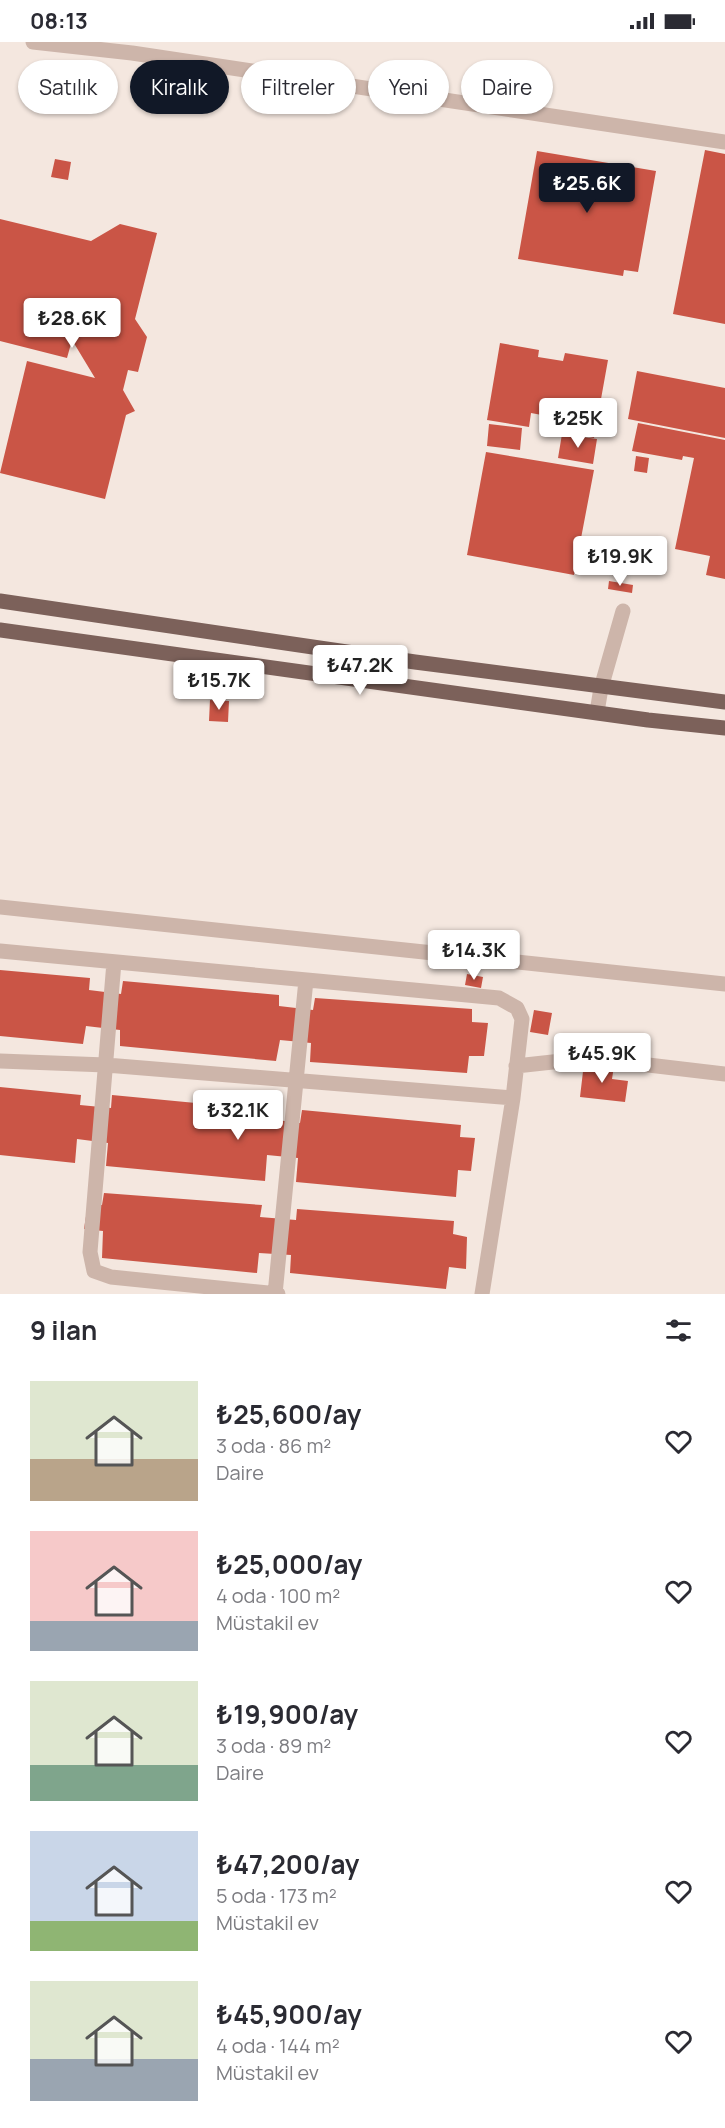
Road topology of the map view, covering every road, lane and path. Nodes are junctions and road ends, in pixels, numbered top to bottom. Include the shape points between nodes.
1 (33, 42) edge
2 (725, 142) edge
3 (0, 601) edge
4 (623, 610) dead end
5 (0, 630) edge
6 (601, 688) junction
7 (725, 702) edge
8 (597, 712) junction
9 (725, 728) edge
10 (0, 907) edge
11 (0, 951) edge
12 (114, 962) junction
13 (306, 980) junction
14 (725, 984) edge
15 (0, 1061) edge
16 (106, 1065) junction
17 (516, 1066) junction
18 (725, 1074) edge
19 (296, 1080) junction
20 (513, 1098) junction
21 (276, 1294) edge
22 (482, 1294) edge

1 - 2 street via 132,53
3 - 6 main road
4 - 6 street
5 - 8 main road
6 - 7 main road
6 - 8 street
8 - 9 main road
10 - 14 street
11 - 12 street
12 - 13 street
12 - 16 street
13 - 17 street via 499,998 517,1008 522,1019
13 - 19 street
15 - 16 street
16 - 19 street
16 - 21 street via 90,1252 94,1271 111,1277
17 - 18 street via 589,1058
17 - 20 street
19 - 20 street
19 - 21 street
20 - 22 street

